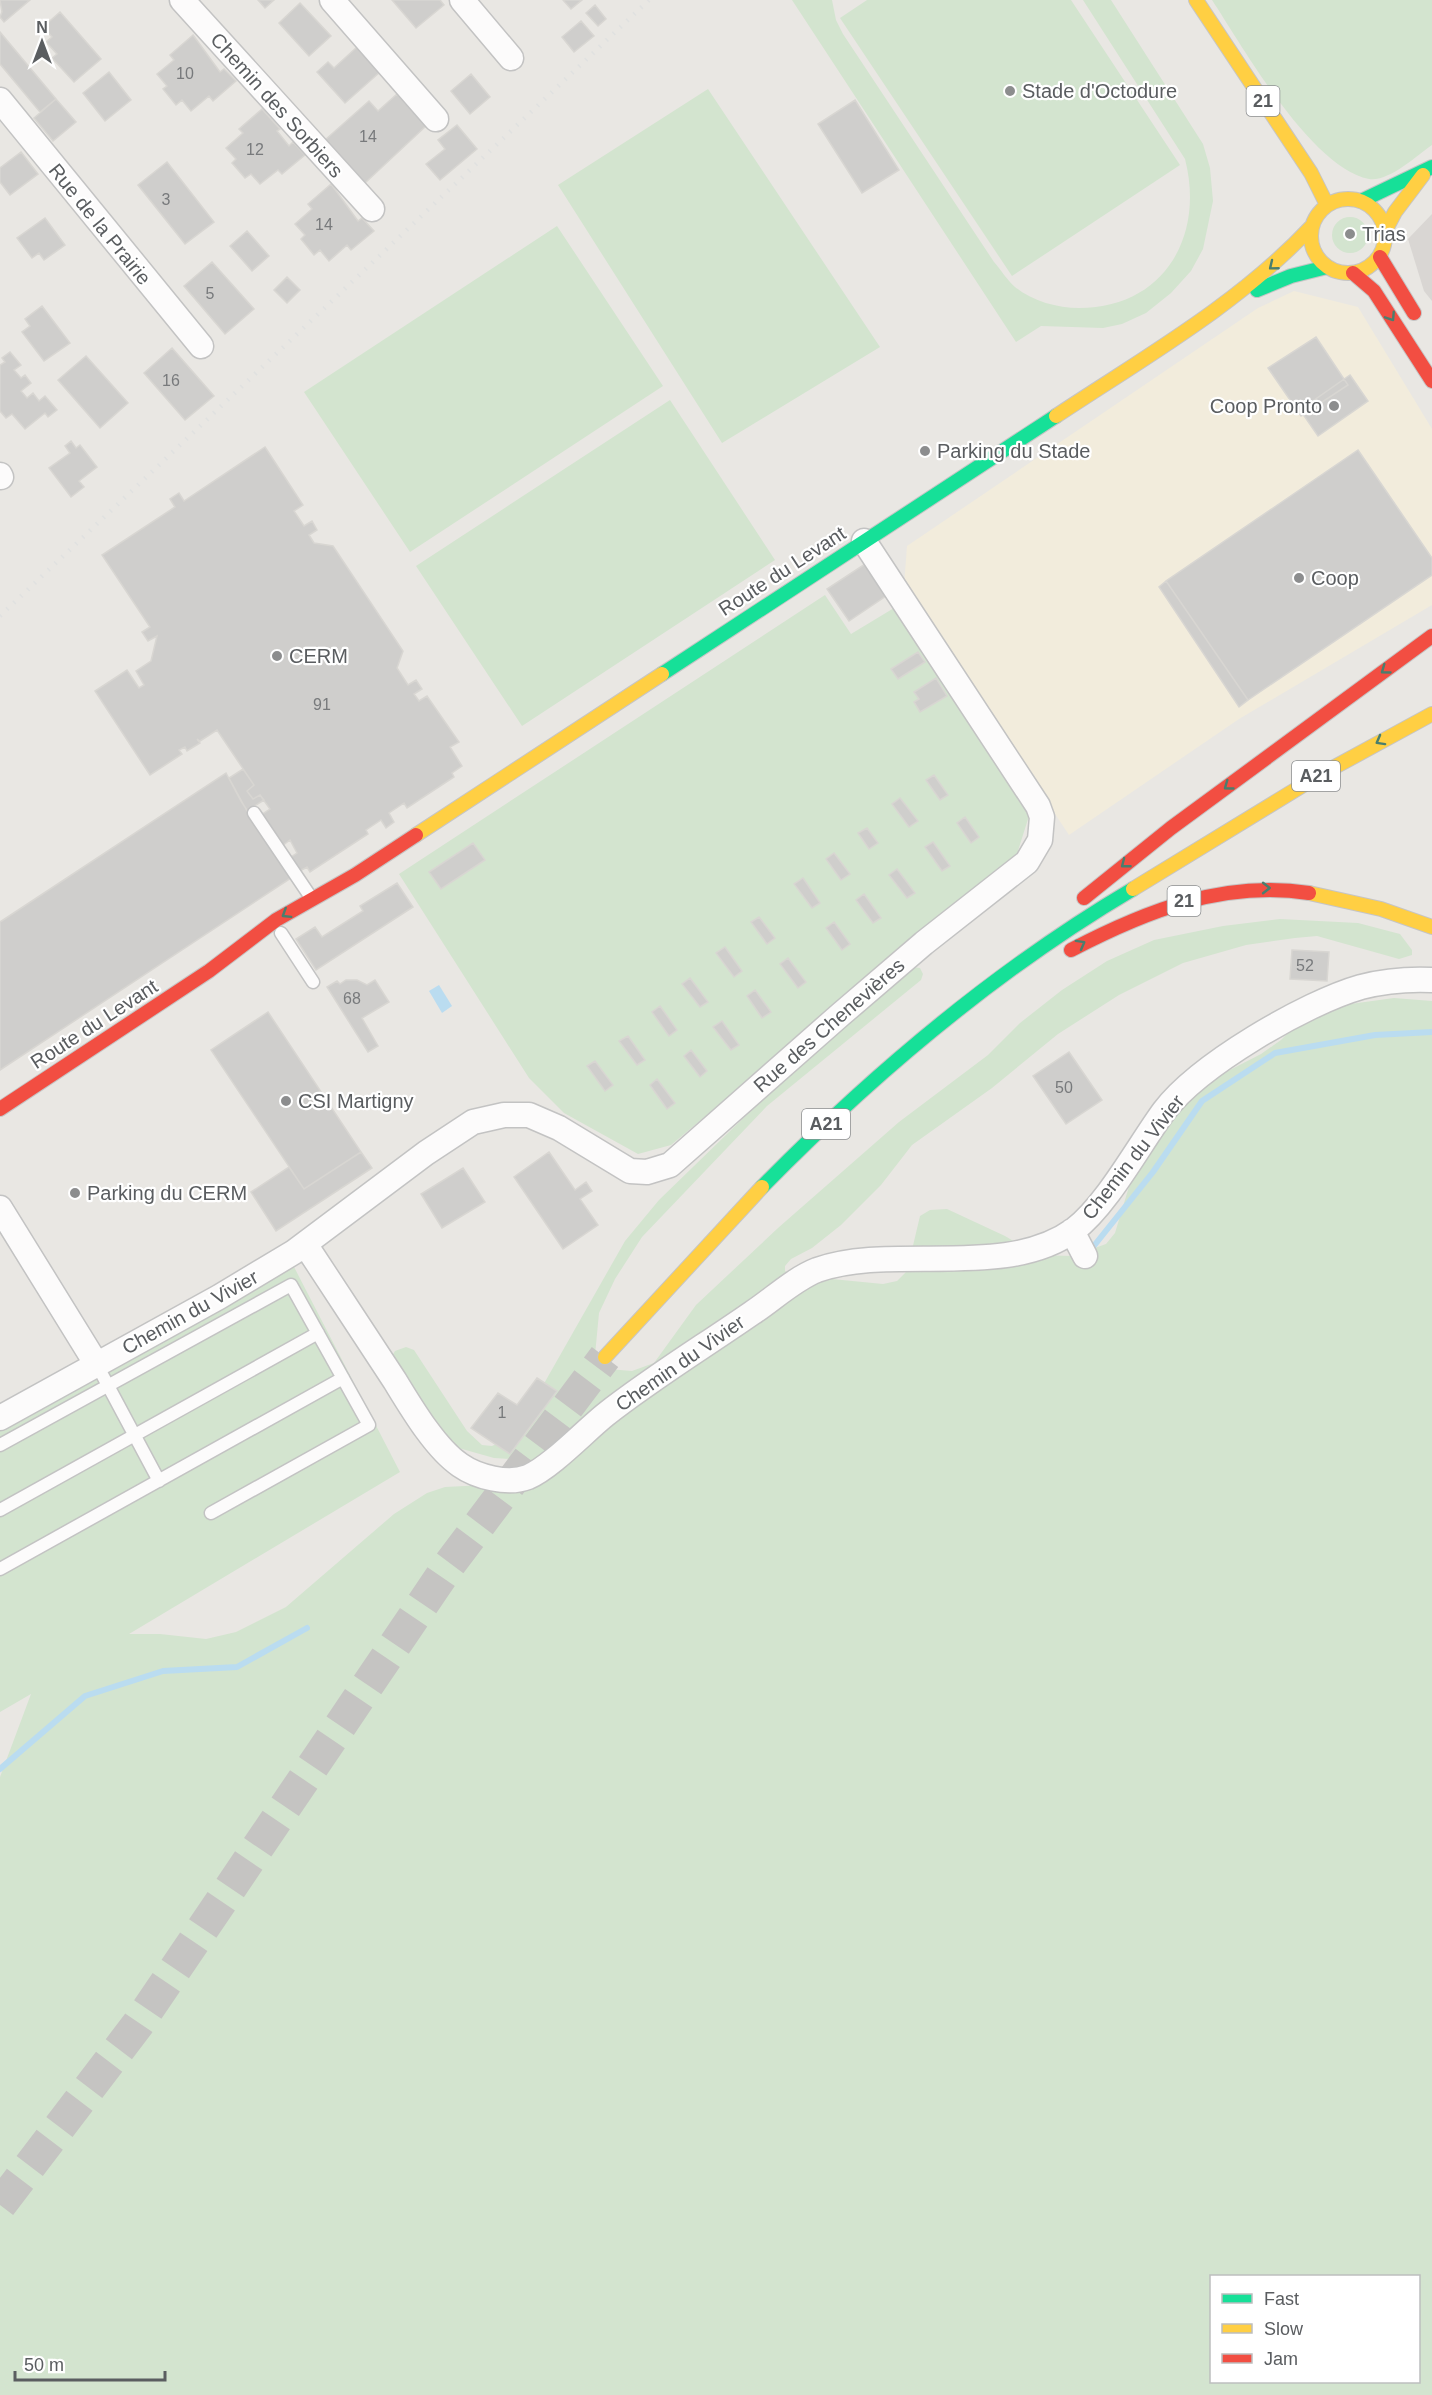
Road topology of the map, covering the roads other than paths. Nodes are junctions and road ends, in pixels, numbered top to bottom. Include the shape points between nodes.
1 (183, 0) edge
2 (332, 0) edge
3 (462, 0) edge
4 (1196, 0) edge
5 (512, 58) dead end
6 (0, 100) edge
7 (436, 119) dead end
8 (1429, 169) edge
9 (1361, 201) junction
10 (1327, 205) junction
11 (372, 209) dead end
12 (1312, 226) junction
13 (1385, 231) junction
14 (1380, 256) junction
15 (1327, 267) junction
16 (1353, 273) junction
17 (1230, 301) junction
18 (1420, 323) dead end
19 (201, 346) dead end
20 (1432, 381) edge
21 (864, 541) junction
22 (1432, 636) edge
23 (1432, 714) edge
24 (1338, 782) dead end
25 (254, 813) dead end
26 (1204, 846) junction
27 (315, 902) junction
28 (1073, 907) dead end
29 (1056, 921) dead end
30 (1432, 927) edge
31 (281, 933) junction
32 (1056, 958) dead end
33 (1036, 969) dead end
34 (209, 971) junction
35 (1432, 980) edge
36 (313, 982) dead end
37 (957, 1013) junction
38 (0, 1109) edge
39 (0, 1208) edge
40 (1072, 1231) junction
41 (305, 1244) junction
42 (1085, 1256) dead end
43 (318, 1334) junction
44 (604, 1358) tunnel mouth
45 (103, 1375) junction
46 (343, 1378) junction
47 (0, 1418) edge
48 (136, 1436) junction
49 (0, 1445) edge
50 (159, 1481) junction
51 (0, 1510) edge
52 (211, 1513) dead end
53 (0, 1569) edge

1 - 11 street, Chemin des Sorbiers
2 - 7 street
3 - 5 street
4 - 10 main road, 21 via 1311,173
6 - 19 street, Rue de la Prairie
8 - 9 main road
8 - 13 main road
9 - 10 main road via 1340,200
9 - 13 main road via 1377,212
10 - 12 main road
12 - 15 main road via 1312,246
12 -> 17 main road, Route du Levant via 1287,254
13 - 14 main road
14 - 16 main road via 1368,268
14 - 18 main road
15 - 16 main road
15 - 17 main road, Route du Levant via 1291,276
16 -> 20 main road via 1374,291
17 - 21 main road, Route du Levant
21 - 27 main road, Route du Levant
21 - 41 street, Rue des Chenevières via 1038,806 1042,828 1033,855 777,1068 670,1165 647,1172 630,1171 545,1120 522,1115 489,1118 458,1131
22 -> 28 main road via 1171,828
23 -> 26 main road, A21 via 1299,786
24 - 26 main road, A21
25 - 27 lane
26 - 37 main road, A21 via 1060,934
27 - 31 main road, Route du Levant
27 -> 34 main road, Route du Levant via 262,930
29 - 37 main road
32 -> 30 main road, 21 via 1150,912 1239,889 1326,894 1376,906
31 - 34 main road, Route du Levant
31 - 36 lane
33 - 37 main road
34 - 38 main road, Route du Levant
35 - 40 street, Chemin du Vivier via 1379,983 1334,997 1283,1023 1202,1075 1167,1107 1087,1218
37 - 44 main road, A21 via 849,1104 755,1192
39 - 45 street
40 - 41 street, Chemin du Vivier via 1040,1246 996,1255 860,1263 811,1273 625,1400 530,1476 507,1480 474,1473 450,1457 411,1407
40 - 42 street
41 - 45 street, Chemin du Vivier
43 - 45 lane via 291,1285
43 - 46 lane
43 - 48 lane
45 - 47 street, Chemin du Vivier
45 - 48 lane
45 - 49 lane
46 - 50 lane
46 - 52 lane via 369,1425
48 - 50 lane
48 - 51 lane
50 - 53 lane

